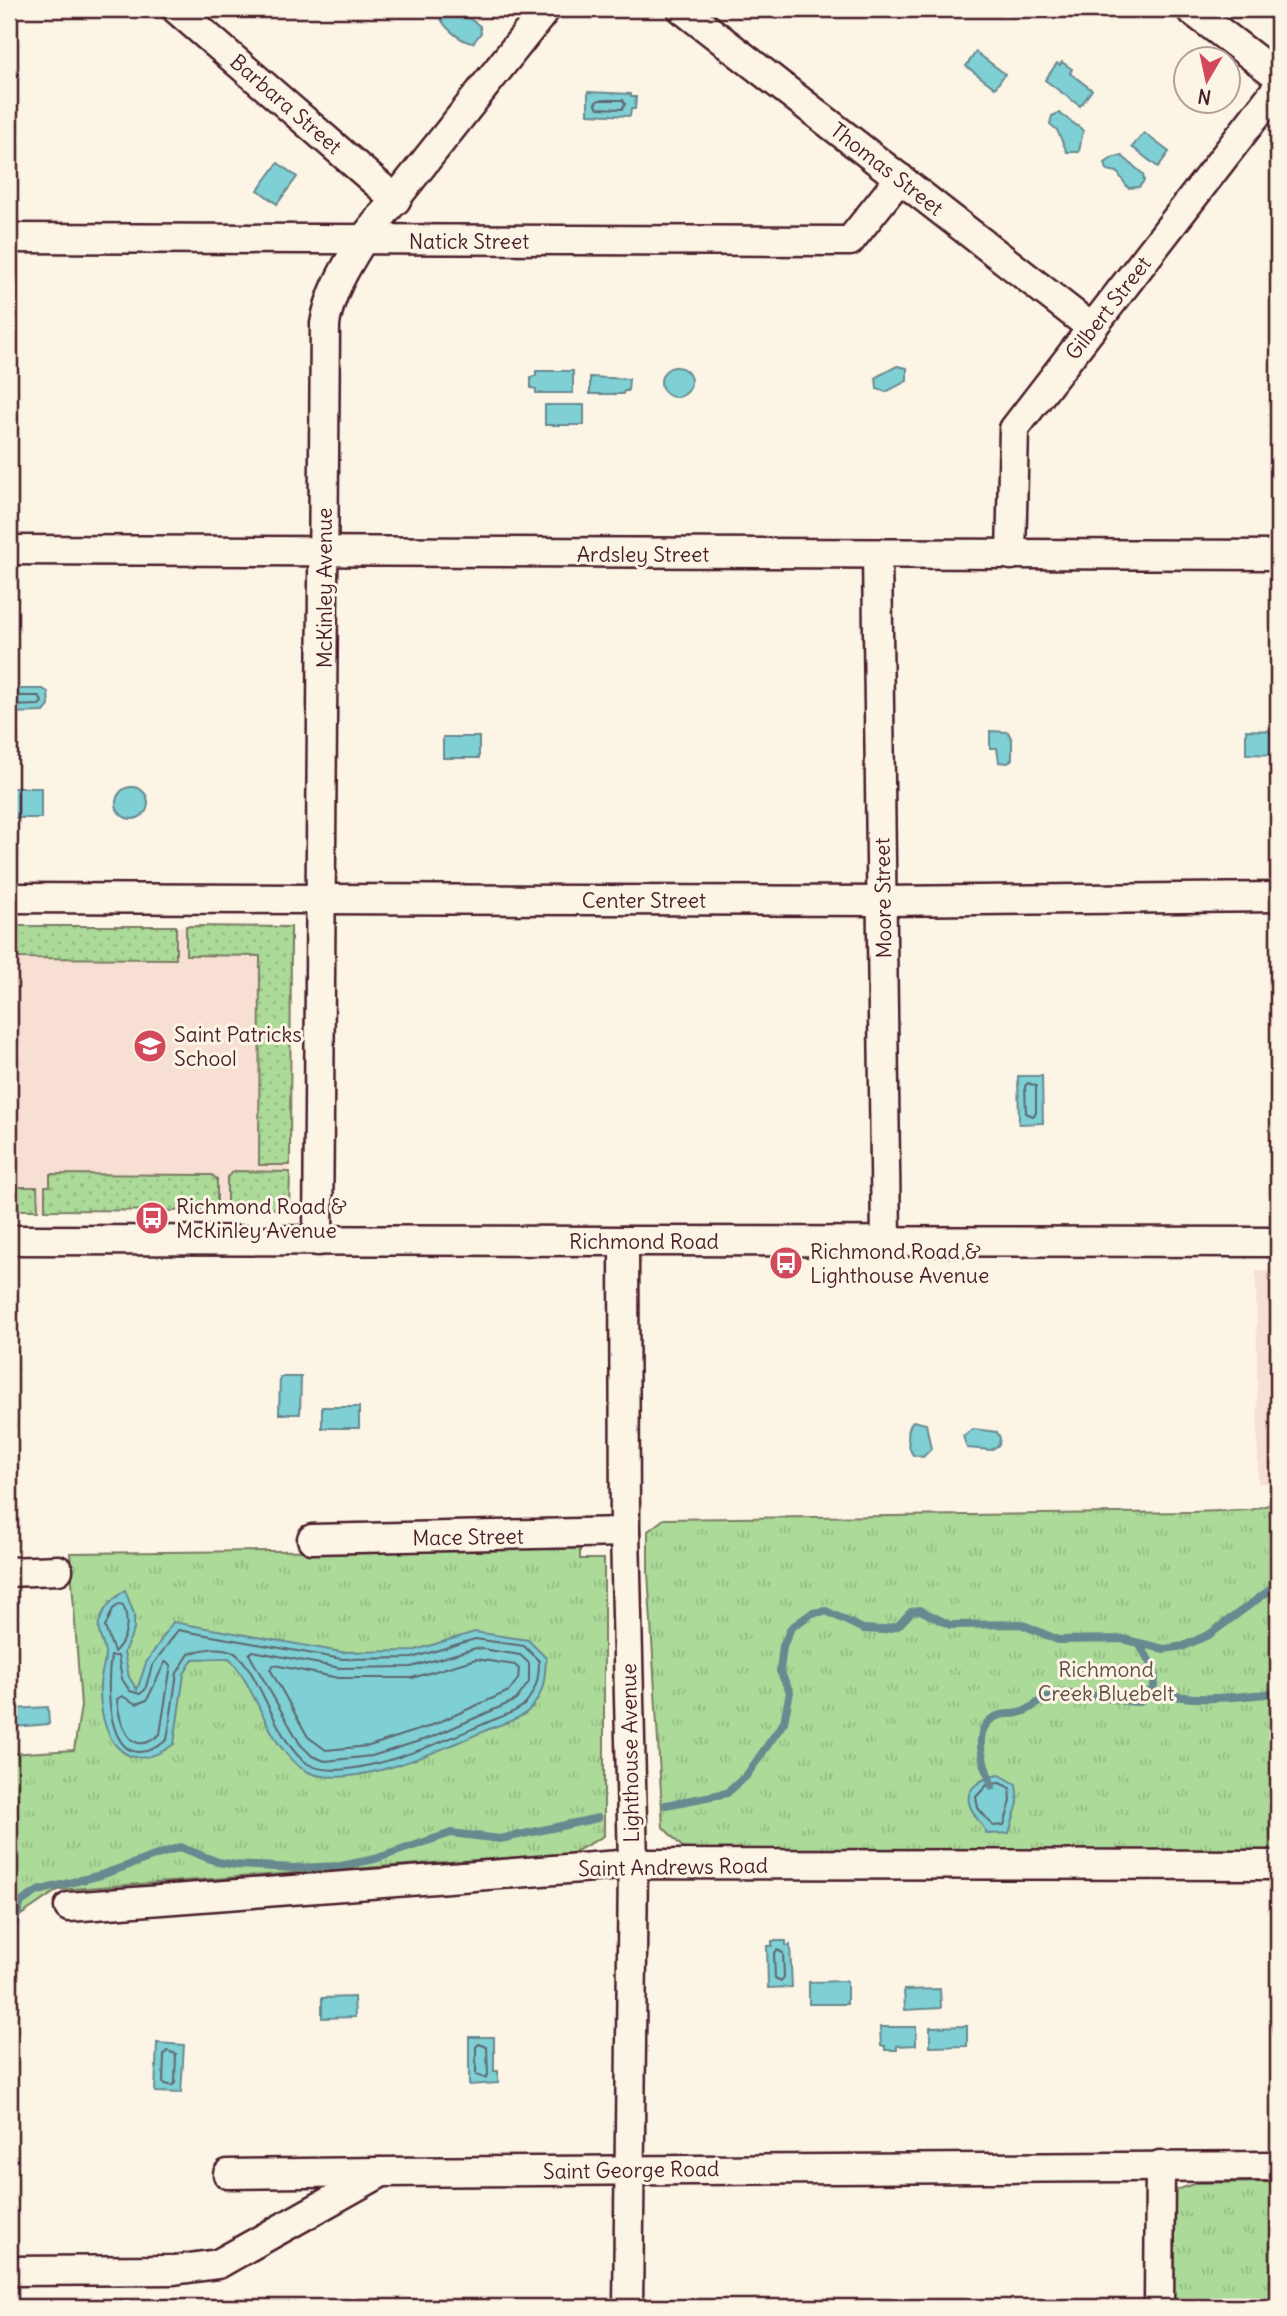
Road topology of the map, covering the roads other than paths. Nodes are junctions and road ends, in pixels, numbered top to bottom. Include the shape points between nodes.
1 (176, 9) edge
2 (546, 9) edge
3 (682, 9) edge
4 (1190, 9) edge
5 (1278, 76) edge
6 (1278, 88) edge
7 (900, 178) junction
8 (396, 200) junction
9 (9, 238) edge
10 (362, 242) junction
11 (1092, 328) junction
12 (9, 550) edge
13 (324, 552) junction
14 (877, 555) junction
15 (1011, 555) junction
16 (1278, 555) edge
17 (1278, 897) edge
18 (9, 898) edge
19 (322, 899) junction
20 (883, 901) junction
21 (9, 1240) edge
22 (886, 1240) junction
23 (318, 1241) junction
24 (624, 1241) junction
25 (1278, 1242) edge
26 (625, 1532) junction
27 (312, 1539) dead end
28 (58, 1570) dead end
29 (9, 1572) edge
30 (633, 1864) junction
31 (1278, 1866) edge
32 (69, 1907) dead end
33 (1160, 2165) junction
34 (1278, 2166) edge
35 (628, 2170) junction
36 (382, 2172) junction
37 (228, 2174) dead end
38 (9, 2271) edge
39 (628, 2307) edge
40 (1159, 2307) edge

1 - 8 street, Barbara Street
2 - 8 street, McKinley Avenue
3 - 7 street, Thomas Street
4 - 5 street
6 - 11 street, Gilbert Street
7 - 10 street, Natick Street via 850,241
7 - 11 street, Thomas Street
8 - 10 street, McKinley Avenue
9 - 10 street, Natick Street
10 - 13 street, McKinley Avenue via 340,276 325,324
11 - 15 street, Gilbert Street via 1014,429
12 - 13 street, Ardsley Street
13 - 14 street, Ardsley Street
13 - 19 street, McKinley Avenue
14 - 15 street, Ardsley Street
14 - 20 street, Moore Street
15 - 16 street, Ardsley Street
17 - 20 street, Center Street
18 - 19 street, Center Street
19 - 20 street, Center Street
19 - 23 street, McKinley Avenue
20 - 22 street, Moore Street
21 - 23 street, Richmond Road
22 - 24 street, Richmond Road
22 - 25 street, Richmond Road
23 - 24 street, Richmond Road
24 - 26 street, Lighthouse Avenue
26 - 27 street, Mace Street
26 - 30 street, Lighthouse Avenue
28 - 29 street
30 - 31 street, Saint Andrews Road
30 - 32 street, Saint Andrews Road
30 - 35 street, Lighthouse Avenue
33 - 34 street, Saint George Road
33 - 35 street, Saint George Road
33 - 40 street
35 - 36 street, Saint George Road
35 - 39 street, Lighthouse Avenue
36 - 37 street
36 - 38 street, Saint George Road via 218,2264 174,2270

